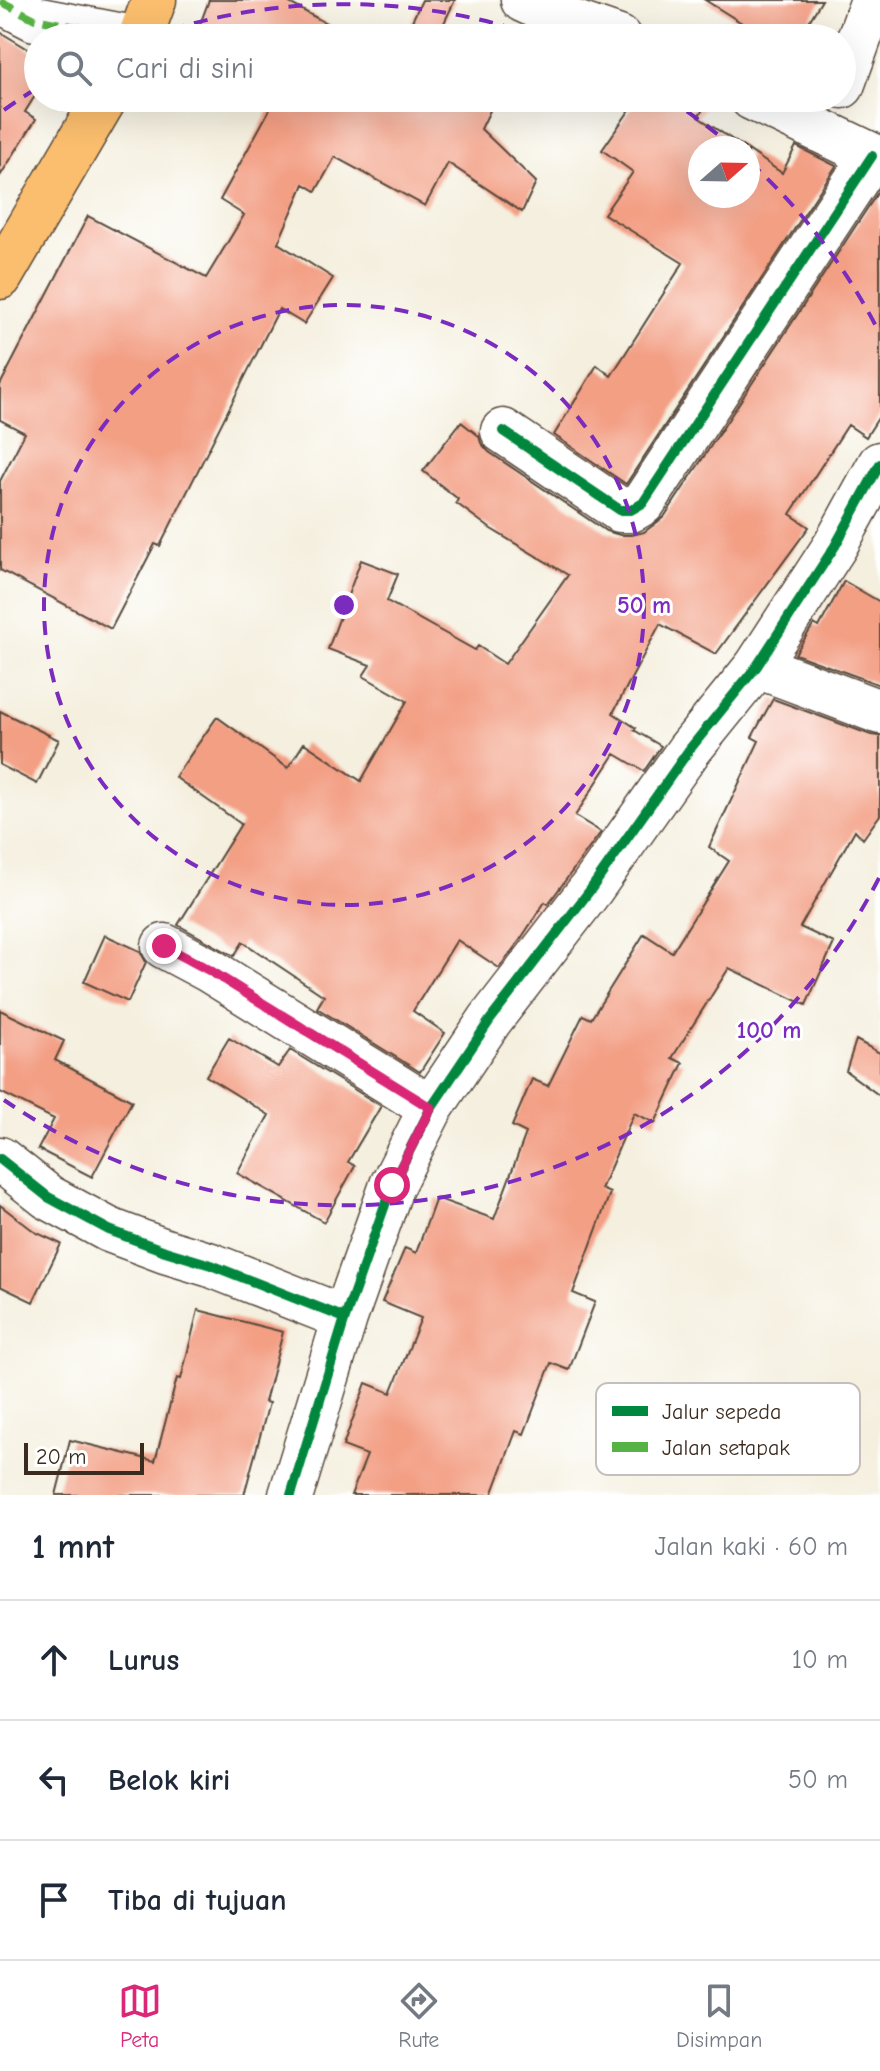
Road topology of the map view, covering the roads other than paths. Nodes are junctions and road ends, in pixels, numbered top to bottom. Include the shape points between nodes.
1 (154, 0) edge
2 (523, 0) edge
3 (873, 0) edge
4 (0, 1) edge
5 (62, 24) edge
6 (143, 24) edge
7 (579, 24) edge
8 (856, 47) edge
9 (97, 112) edge
10 (831, 116) edge
11 (876, 158) edge
12 (0, 277) edge
13 (503, 431) dead end
14 (880, 464) edge
15 (757, 666) junction
16 (880, 712) edge
17 (164, 946) dead end
18 (431, 1108) junction
19 (0, 1159) edge
20 (345, 1318) junction
21 (291, 1495) edge

1 - 6 main road
2 - 7 street
3 - 8 street
4 - 5 street via 35,19
9 - 12 main road
10 - 11 street
11 - 13 street via 643,503 620,510
14 - 15 street via 835,546
15 - 16 street
15 - 18 street via 689,750
17 - 18 street
18 - 20 street via 392,1185
19 - 20 street via 48,1197 109,1230
20 - 21 street

